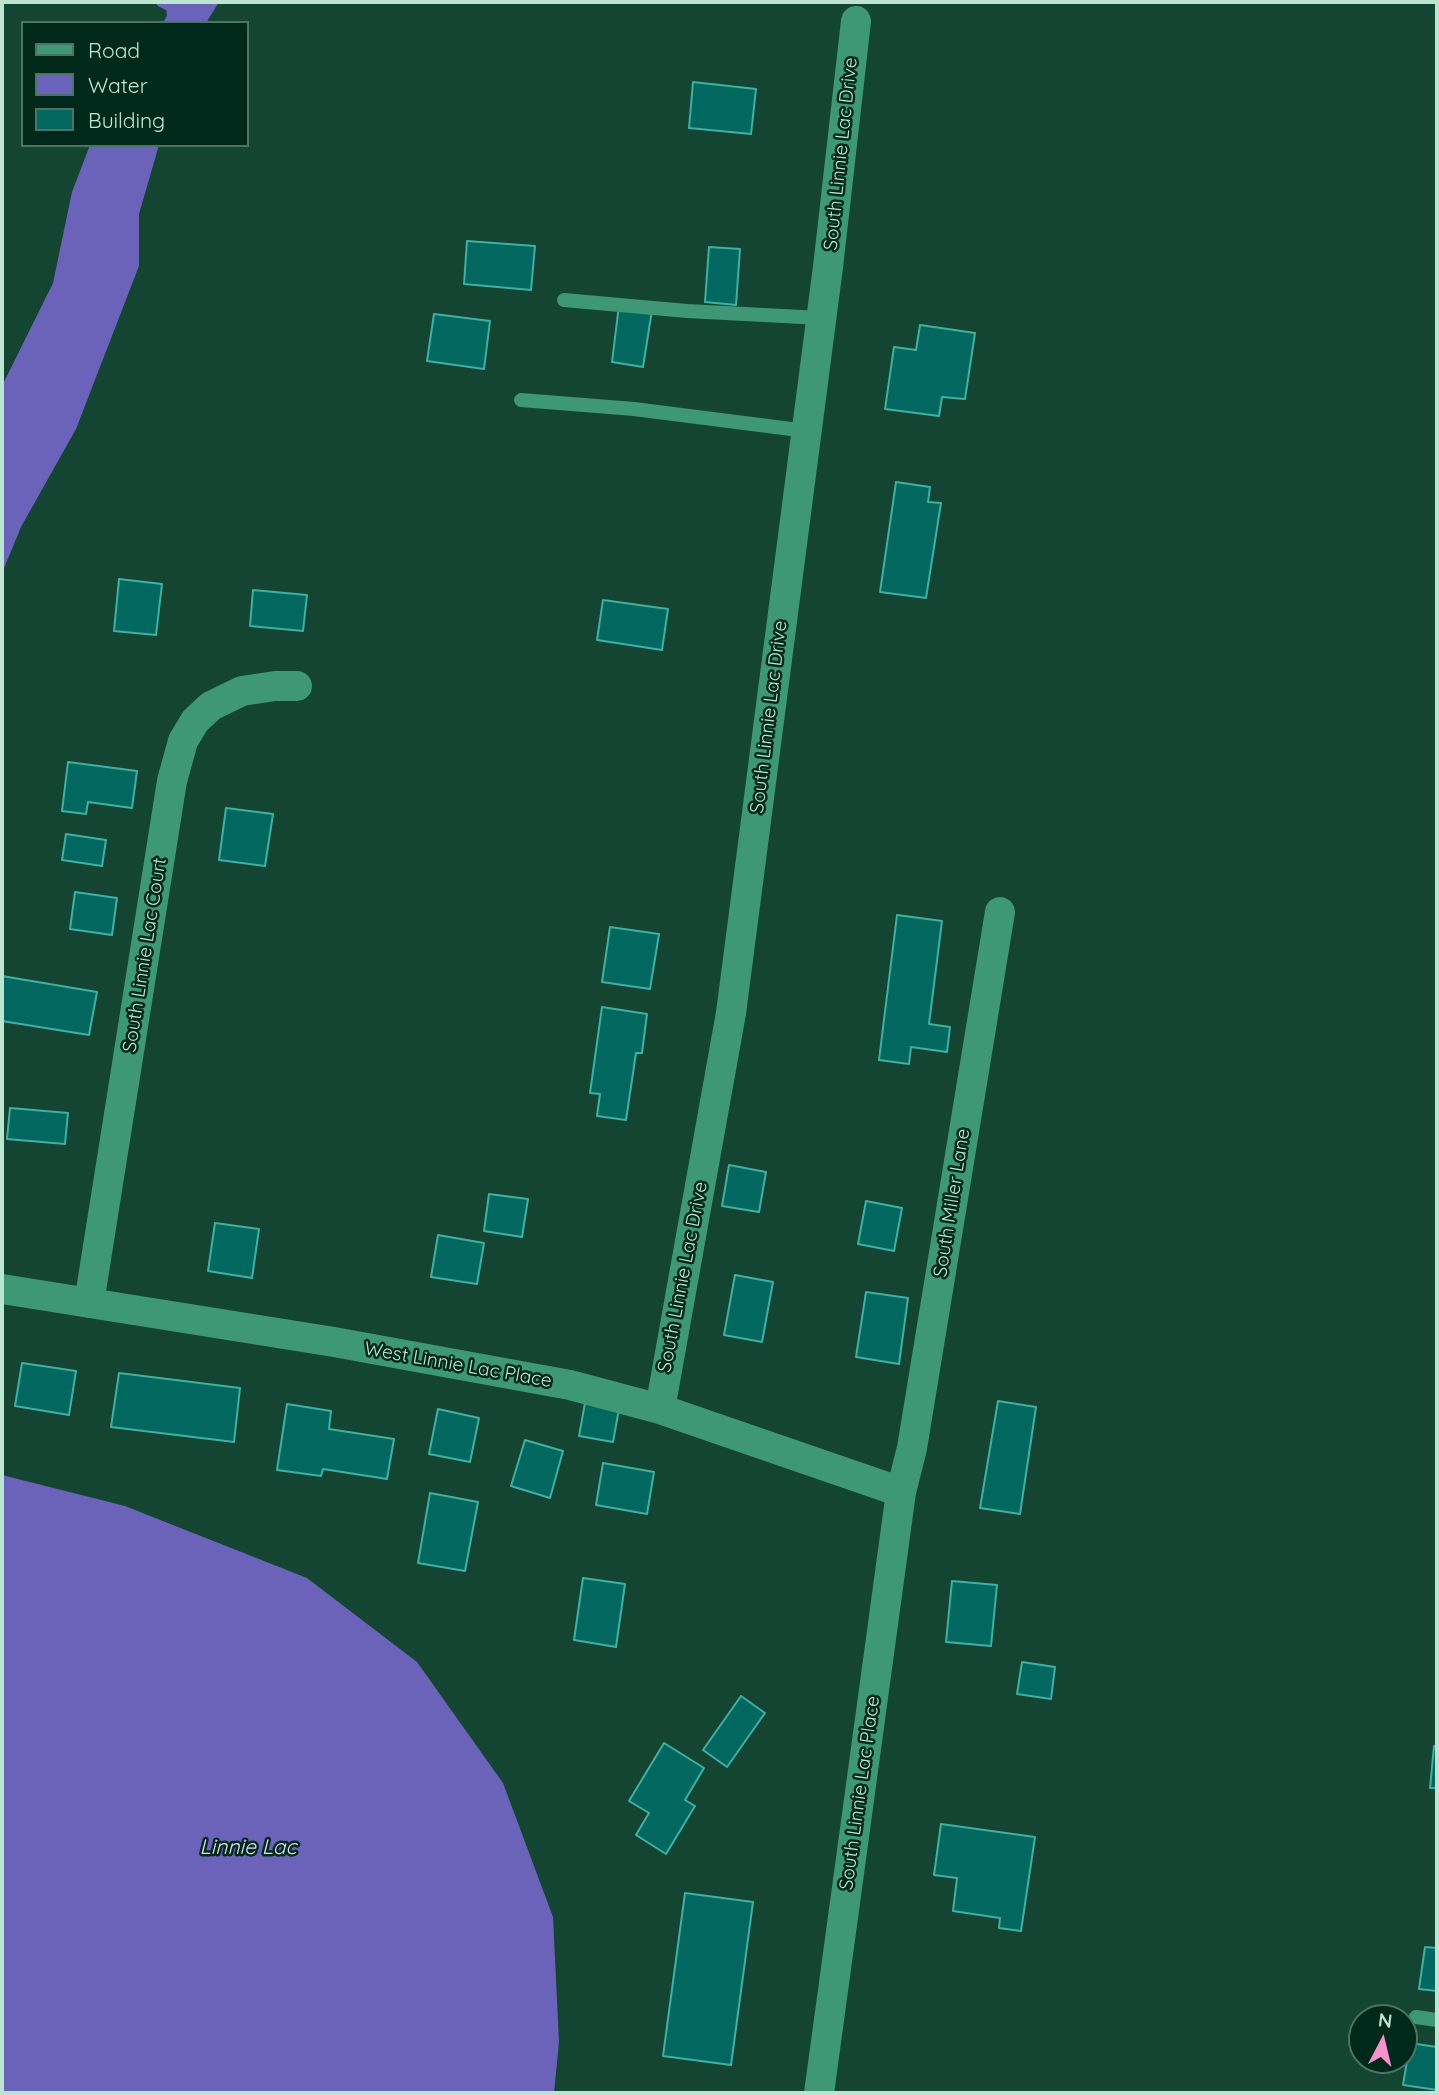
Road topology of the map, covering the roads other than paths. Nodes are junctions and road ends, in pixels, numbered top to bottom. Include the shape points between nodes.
1 (856, 21) dead end
2 (564, 300) dead end
3 (821, 318) junction
4 (521, 400) dead end
5 (807, 431) junction
6 (297, 686) dead end
7 (1000, 912) dead end
8 (2, 1289) edge
9 (89, 1303) junction
10 (660, 1409) junction
11 (901, 1492) junction
12 (1418, 2017) edge
13 (1437, 2020) edge
14 (819, 2093) edge

1 - 3 street, South Linnie Lac Drive
2 - 3 lane
3 - 5 street, South Linnie Lac Drive
4 - 5 lane
5 - 10 street, South Linnie Lac Drive via 731,1013
6 - 9 street, South Linnie Lac Court via 242,691 211,706 183,741 172,780
7 - 11 street, South Miller Lane
8 - 9 street, West Linnie Lac Place
9 - 10 street, West Linnie Lac Place via 544,1380
10 - 11 street, West Linnie Lac Place
11 - 14 street, South Linnie Lac Place
12 - 13 lane

